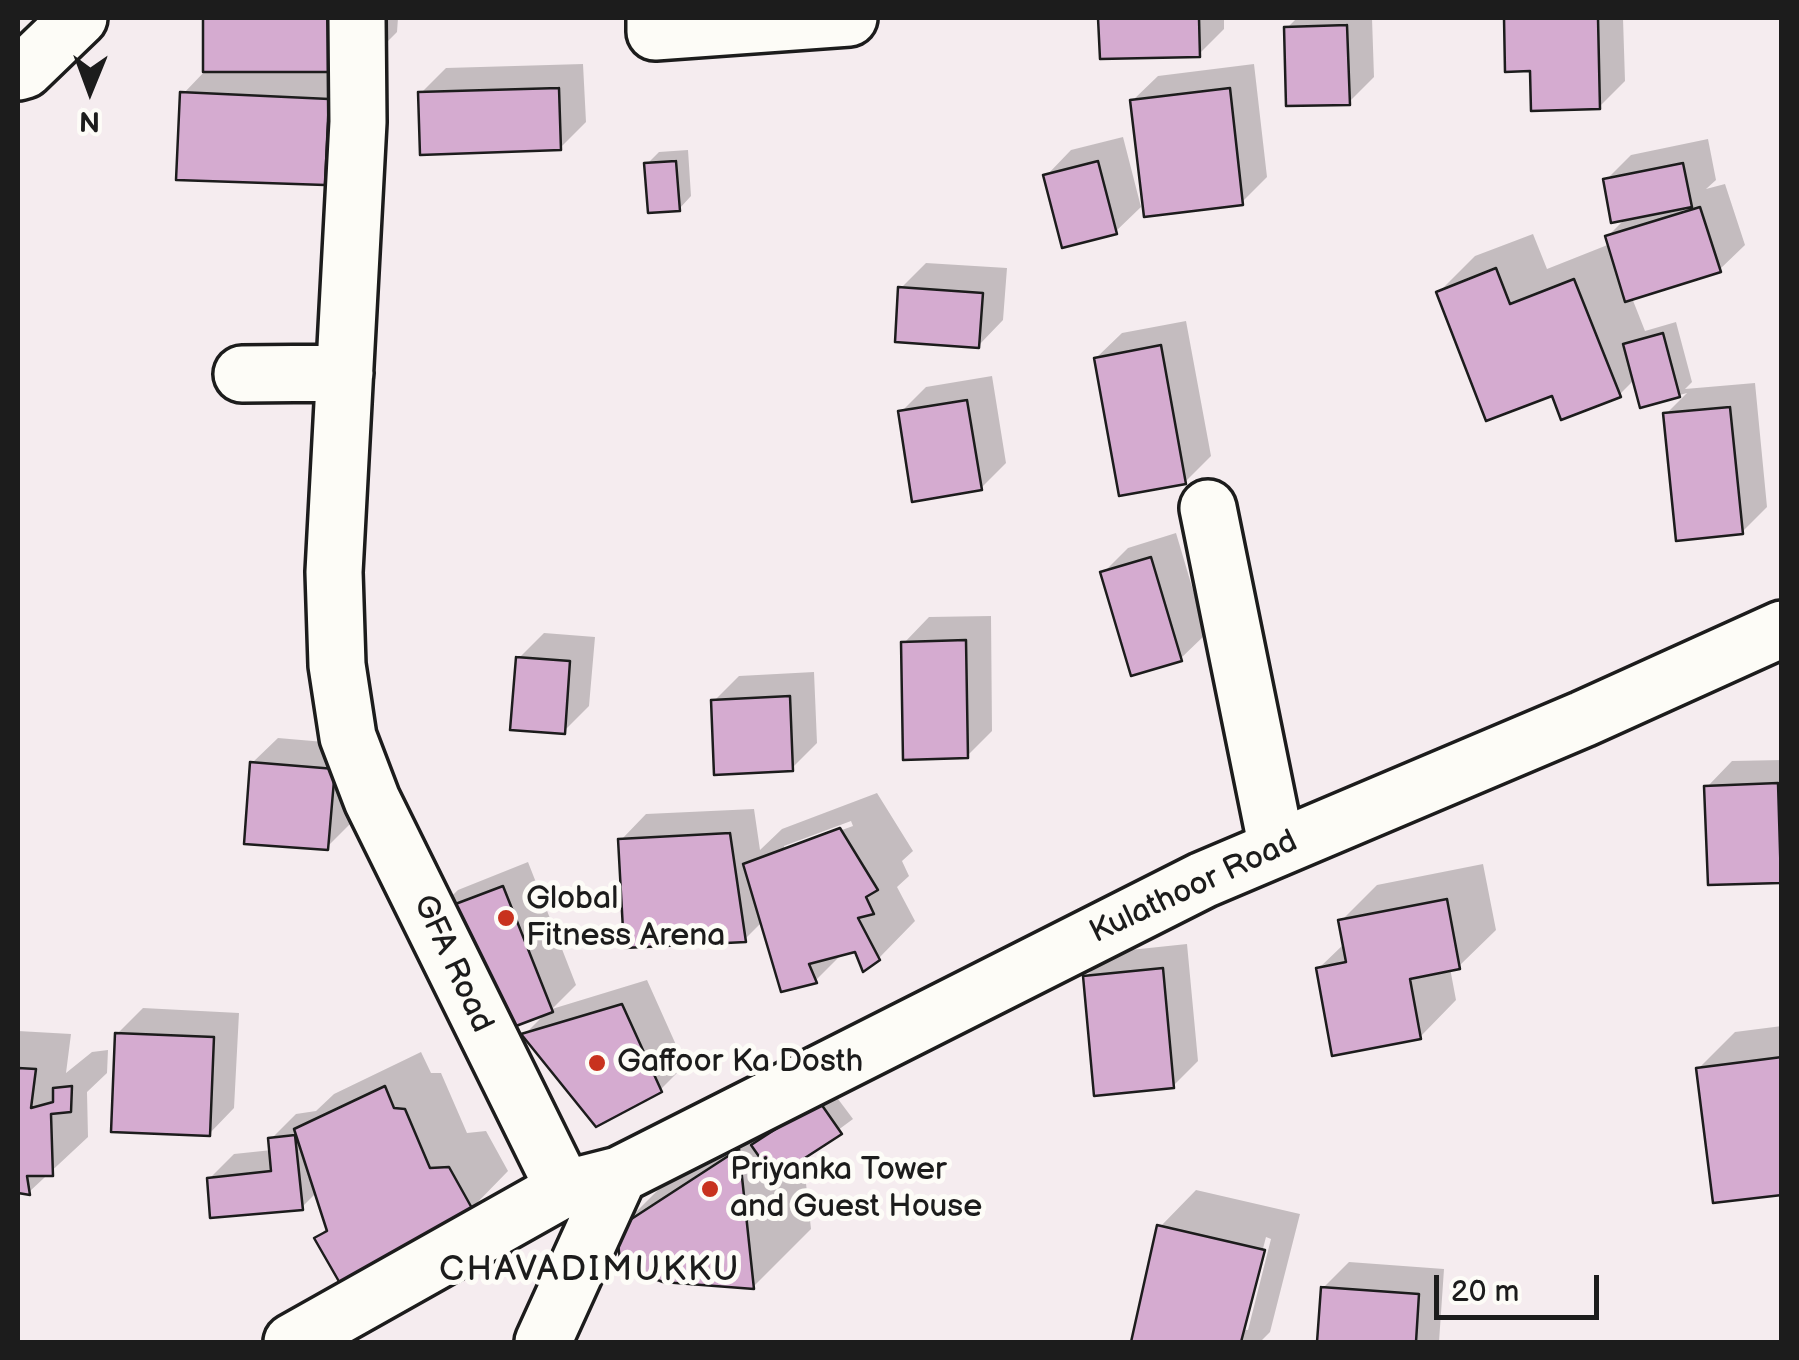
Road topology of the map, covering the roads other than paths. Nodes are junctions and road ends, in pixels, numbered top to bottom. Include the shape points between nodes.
1 (79, 18) edge
2 (357, 18) edge
3 (655, 18) edge
4 (849, 18) edge
5 (20, 86) edge
6 (345, 373) junction
7 (242, 374) dead end
8 (1208, 508) dead end
9 (1782, 629) edge
10 (1277, 848) junction
11 (620, 1175) junction
12 (564, 1189) junction
13 (292, 1342) edge
14 (543, 1342) edge

1 - 5 street
2 - 6 street, GFA Road
3 - 4 street via 655,32
6 - 7 street
6 - 12 street, GFA Road via 334,572 348,736 372,800
8 - 10 street
9 - 10 street, Kulathoor Road
10 - 11 street, Kulathoor Road via 940,1010
11 - 12 street, Kulathoor Road
11 - 14 street
12 - 13 street, Kulathoor Road

